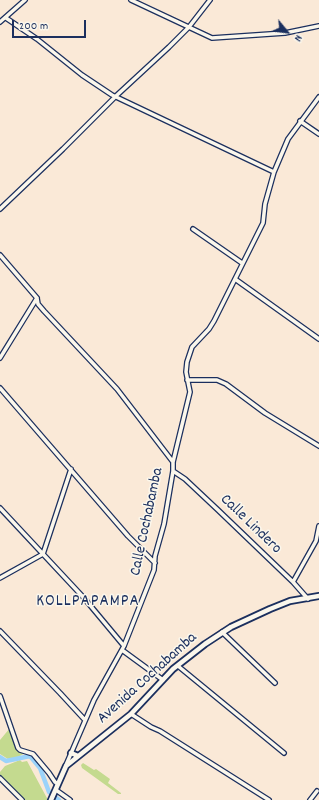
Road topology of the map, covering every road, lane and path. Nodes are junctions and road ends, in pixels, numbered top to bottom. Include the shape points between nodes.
1 (25, 0) edge
2 (132, 0) edge
3 (210, 0) edge
4 (6, 18) junction
5 (0, 22) edge
6 (319, 26) edge
7 (189, 27) junction
8 (116, 96) junction
9 (319, 96) edge
10 (300, 121) junction
11 (319, 134) edge
12 (274, 172) junction
13 (0, 209) edge
14 (193, 229) dead end
15 (0, 255) edge
16 (242, 264) junction
17 (235, 279) junction
18 (37, 298) junction
19 (319, 339) edge
20 (0, 358) edge
21 (187, 380) junction
22 (0, 388) edge
23 (319, 446) edge
24 (174, 462) junction
25 (70, 469) junction
26 (173, 471) junction
27 (0, 508) edge
28 (319, 526) edge
29 (43, 554) junction
30 (154, 563) junction
31 (0, 578) edge
32 (293, 582) junction
33 (319, 596) edge
34 (308, 599) junction
35 (0, 631) edge
36 (222, 632) junction
37 (124, 646) junction
38 (122, 650) junction
39 (178, 666) junction
40 (163, 680) junction
41 (275, 683) dead end
42 (0, 696) edge
43 (131, 714) junction
44 (84, 719) junction
45 (71, 753) junction
46 (284, 753) dead end
47 (78, 756) junction
48 (66, 766) junction
49 (0, 778) edge
50 (58, 784) junction
51 (317, 791) dead end
52 (53, 797) edge
53 (22, 800) edge
54 (70, 800) edge
55 (269, 800) edge
56 (310, 800) edge

1 - 4 street
2 - 7 street
3 - 7 street
4 - 5 street
4 - 8 street via 82,75
6 - 7 street via 286,33 212,38
7 - 8 street
8 - 12 street
8 - 13 street
9 - 10 street, Calle Cochabamba
10 - 11 street
10 - 12 street, Calle Cochabamba via 288,139
12 - 16 street, Calle Cochabamba via 265,204 263,223
14 - 16 street
15 - 18 street
16 - 17 street, Calle Cochabamba
17 - 19 street
17 - 21 street, Calle Cochabamba via 214,321 192,347 186,368
18 - 20 street
18 - 24 street via 38,304 116,389
21 - 23 street via 218,380 226,384
21 - 24 street, Calle Cochabamba via 190,392
22 - 25 street
24 - 26 street, Calle Cochabamba
25 - 29 street
25 - 30 street
26 - 30 street, Calle Cochabamba
26 - 32 street, Calle Lindero via 191,484
27 - 29 street
28 - 32 street via 316,541
29 - 31 street
29 - 37 street
30 - 37 street, Calle Cochabamba via 154,570
32 - 34 street, Calle Lindero
33 - 34 main road, Avenida Cochabamba
34 - 36 main road, Avenida Cochabamba via 293,600
35 - 44 street
36 - 39 main road, Avenida Cochabamba
36 - 41 street
37 - 38 street, Calle Cochabamba
38 - 40 street
38 - 44 street, Calle Cochabamba
39 - 40 main road, Avenida Cochabamba
39 - 46 street
40 - 43 main road, Avenida Cochabamba
42 - 50 street via 18,748 32,754
43 - 47 main road, Avenida Cochabamba
43 - 55 street
44 - 45 street, Calle Cochabamba
45 - 47 main road
45 - 48 street, Calle Cochabamba
47 - 48 main road, Avenida Cochabamba
48 - 50 main road, Calle Cochabamba
49 - 53 street
50 - 52 main road, Calle Cochabamba
51 - 56 street
52 - 54 street

